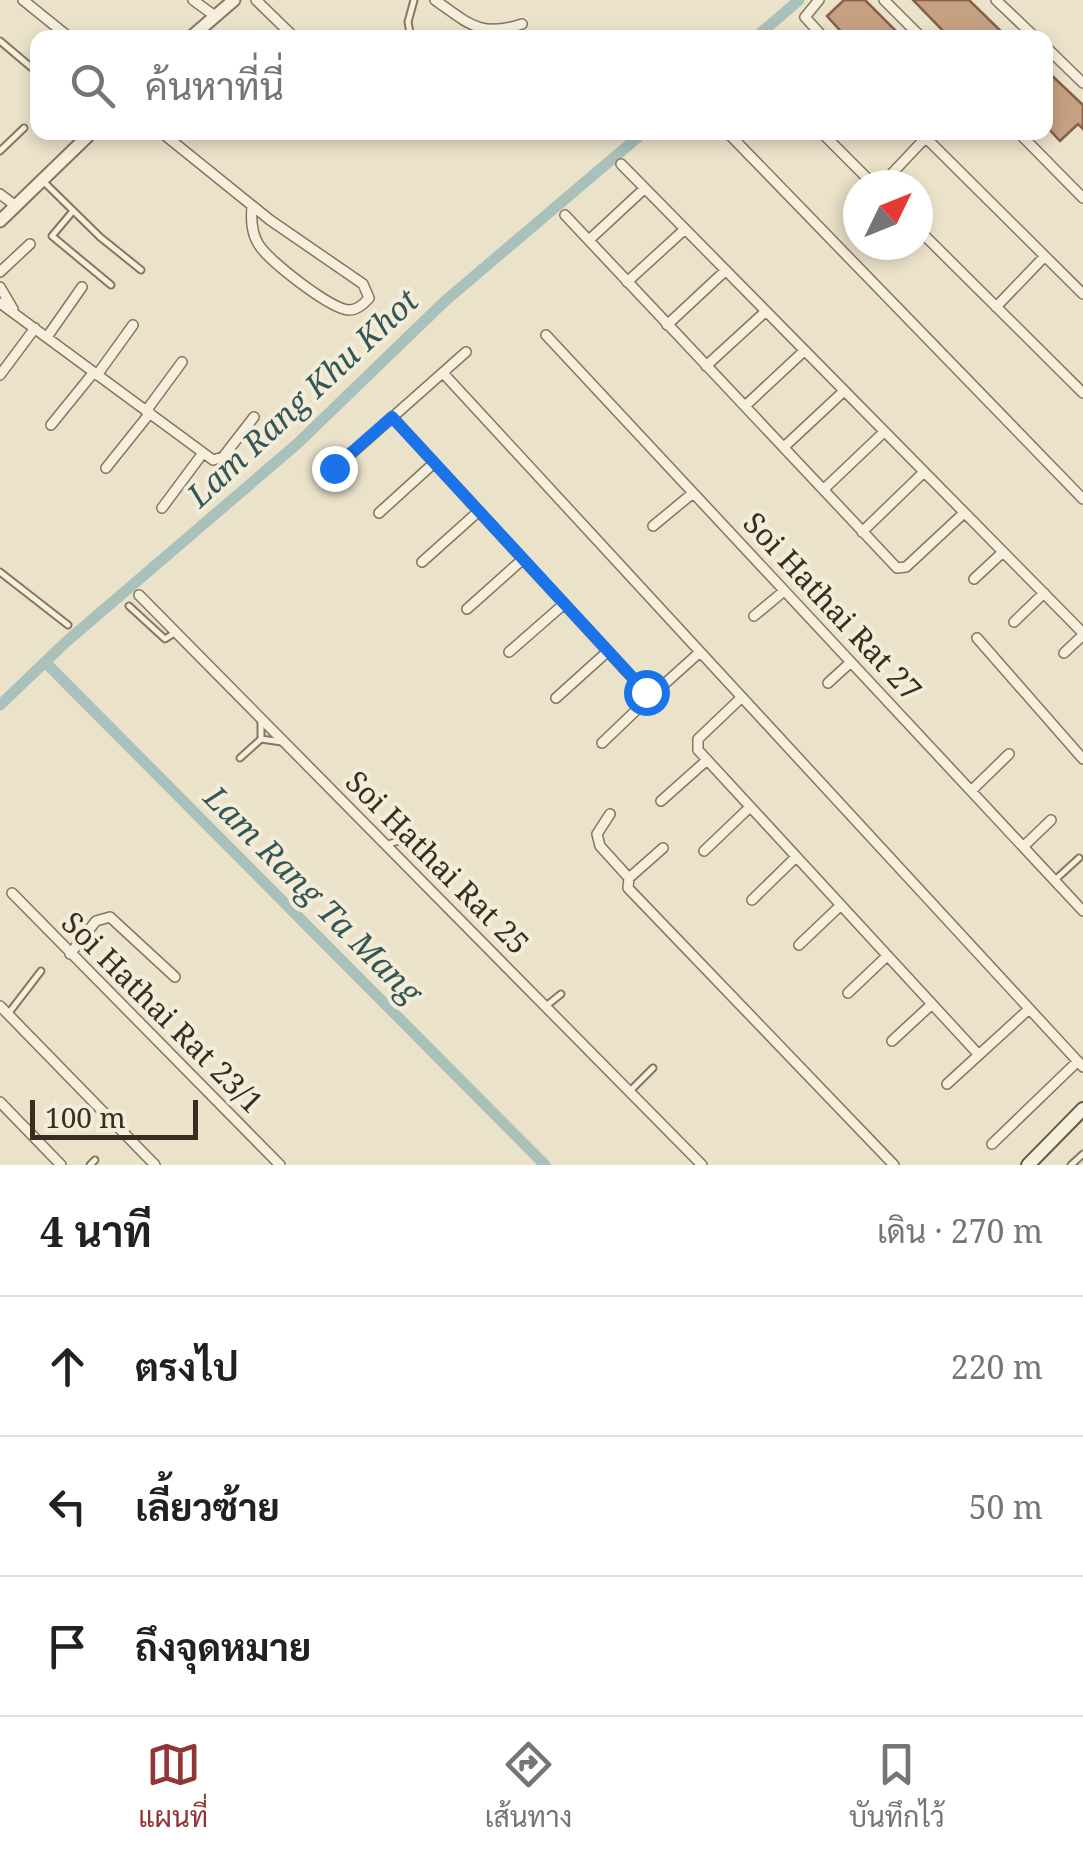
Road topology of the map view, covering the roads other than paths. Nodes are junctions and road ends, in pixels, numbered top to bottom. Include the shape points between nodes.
1 (23, 0) edge
2 (193, 0) edge
3 (234, 0) edge
4 (256, 0) edge
5 (414, 0) edge
6 (435, 0) edge
7 (819, 0) edge
8 (884, 0) edge
9 (996, 0) edge
10 (215, 16) junction
11 (522, 24) dead end
12 (60, 30) edge
13 (199, 30) edge
14 (284, 30) edge
15 (410, 30) edge
16 (484, 30) edge
17 (498, 30) edge
18 (817, 30) edge
19 (914, 30) edge
20 (1026, 30) edge
21 (0, 41) edge
22 (1053, 54) edge
23 (30, 66) edge
24 (1083, 83) edge
25 (24, 128) dead end
26 (84, 140) edge
27 (171, 140) edge
28 (736, 140) edge
29 (829, 140) edge
30 (919, 140) edge
31 (931, 140) edge
32 (1026, 140) edge
33 (0, 151) edge
34 (621, 164) dead end
35 (861, 170) edge
36 (891, 170) edge
37 (42, 180) junction
38 (644, 189) junction
39 (0, 194) edge
40 (1083, 198) edge
41 (16, 206) junction
42 (252, 206) junction
43 (72, 211) junction
44 (565, 215) dead end
45 (1, 218) edge
46 (684, 230) junction
47 (589, 240) junction
48 (30, 244) dead end
49 (933, 244) edge
50 (1045, 256) junction
51 (141, 270) dead end
52 (725, 271) junction
53 (0, 272) edge
54 (627, 282) junction
55 (111, 285) dead end
56 (0, 288) edge
57 (82, 288) dead end
58 (1083, 294) edge
59 (0, 303) edge
60 (996, 307) junction
61 (14, 309) junction
62 (765, 312) junction
63 (133, 324) dead end
64 (667, 325) junction
65 (35, 328) junction
66 (546, 336) dead end
67 (47, 337) junction
68 (804, 351) junction
69 (466, 352) dead end
70 (182, 362) dead end
71 (706, 366) junction
72 (443, 373) junction
73 (95, 374) junction
74 (0, 375) edge
75 (844, 391) junction
76 (1083, 393) edge
77 (745, 406) junction
78 (148, 412) junction
79 (254, 417) dead end
80 (392, 417) junction
81 (51, 425) dead end
82 (884, 432) junction
83 (784, 448) junction
84 (203, 453) junction
85 (434, 463) junction
86 (106, 468) dead end
87 (334, 468) dead end
88 (924, 472) junction
89 (824, 489) junction
90 (693, 493) junction
91 (1083, 499) edge
92 (162, 508) dead end
93 (479, 511) junction
94 (964, 512) junction
95 (379, 513) dead end
96 (653, 526) dead end
97 (862, 532) junction
98 (1003, 552) junction
99 (523, 559) junction
100 (422, 562) dead end
101 (0, 572) edge
102 (974, 580) dead end
103 (784, 590) junction
104 (1044, 593) junction
105 (140, 595) dead end
106 (564, 604) junction
107 (129, 606) dead end
108 (467, 609) dead end
109 (754, 616) dead end
110 (1014, 622) dead end
111 (68, 625) dead end
112 (176, 632) junction
113 (1083, 634) edge
114 (977, 638) dead end
115 (509, 652) dead end
116 (608, 652) junction
117 (700, 652) junction
118 (1064, 653) dead end
119 (851, 662) junction
120 (828, 683) dead end
121 (742, 697) junction
122 (556, 698) dead end
123 (650, 698) junction
124 (262, 719) junction
125 (261, 738) junction
126 (284, 742) junction
127 (602, 743) dead end
128 (1008, 754) dead end
129 (240, 758) dead end
130 (1083, 759) edge
131 (706, 761) junction
132 (971, 791) junction
133 (661, 802) dead end
134 (750, 807) junction
135 (610, 814) dead end
136 (1051, 820) dead end
137 (412, 837) dead end
138 (385, 845) junction
139 (1024, 846) junction
140 (663, 848) dead end
141 (704, 851) dead end
142 (796, 857) junction
143 (1079, 858) dead end
144 (629, 878) junction
145 (1055, 881) junction
146 (12, 894) dead end
147 (752, 900) dead end
148 (841, 905) junction
149 (1083, 911) edge
150 (798, 945) dead end
151 (70, 954) junction
152 (886, 956) junction
153 (41, 971) dead end
154 (175, 977) dead end
155 (848, 993) dead end
156 (560, 994) dead end
157 (932, 1004) junction
158 (0, 1006) edge
159 (546, 1006) junction
160 (1029, 1008) junction
161 (8, 1014) junction
162 (892, 1041) dead end
163 (978, 1055) junction
164 (1080, 1064) edge
165 (653, 1068) dead end
166 (947, 1084) dead end
167 (630, 1091) junction
168 (0, 1102) edge
169 (1083, 1109) edge
170 (992, 1144) dead end
171 (1083, 1154) edge
172 (61, 1165) edge
173 (155, 1165) edge
174 (280, 1165) edge
175 (702, 1165) edge
176 (894, 1165) edge
177 (1028, 1165) edge
178 (1071, 1165) edge

1 - 12 street
2 - 10 street
3 - 10 street
4 - 14 street
5 - 15 lane
6 - 16 street
7 - 18 street via 805,17
8 - 19 street
9 - 20 street
10 - 13 street
11 - 17 street
21 - 23 lane
22 - 24 street
25 - 33 lane
26 - 37 street
27 - 42 street
28 - 91 street
29 - 35 street
30 - 36 street
31 - 50 street
32 - 40 street
34 - 38 street
37 - 41 street
37 - 43 lane
38 - 46 street
38 - 47 street
39 - 41 street
41 - 45 street
42 - 42 street via 258,244 274,261 337,306 361,307 368,298 362,284
43 - 51 lane
43 - 55 lane via 52,236
44 - 47 street
46 - 52 street
46 - 54 street
47 - 54 street
48 - 53 street
49 - 60 street
50 - 58 street
50 - 60 street
52 - 62 street
52 - 64 street
54 - 64 street
56 - 61 street
57 - 67 street
59 - 61 street
60 - 76 street
61 - 65 street
62 - 68 street
62 - 71 street
63 - 73 street
64 - 71 street
65 - 67 street
65 - 74 street
66 - 90 street, Soi Hathai Rat 27
67 - 73 street
68 - 75 street
68 - 77 street
69 - 72 street
70 - 78 street
71 - 77 street
72 - 80 street
72 - 117 street
73 - 78 street
73 - 81 street
75 - 82 street
75 - 83 street
77 - 83 street
78 - 84 street
78 - 86 street
79 - 84 street via 222,457
80 - 85 street
80 - 87 street
82 - 88 street
82 - 89 street
83 - 89 street
84 - 92 street
85 - 93 street
85 - 95 street
88 - 94 street
88 - 97 street
89 - 97 street
90 - 96 street
90 - 103 street, Soi Hathai Rat 27
93 - 99 street
93 - 100 street
94 - 97 street via 902,569
94 - 98 street
98 - 102 street
98 - 104 street
99 - 106 street
99 - 108 street
101 - 111 lane
103 - 109 street
103 - 119 street, Soi Hathai Rat 27
104 - 110 street
104 - 113 street
105 - 112 street, Soi Hathai Rat 25
106 - 115 street
106 - 116 street
107 - 112 lane via 165,639
112 - 124 street, Soi Hathai Rat 25
113 - 118 street
114 - 130 street
116 - 122 street
116 - 123 street
117 - 121 street
117 - 123 street
119 - 120 street
119 - 132 street, Soi Hathai Rat 27
121 - 131 street via 698,738
121 - 160 street
123 - 127 street
124 - 125 lane
124 - 126 street, Soi Hathai Rat 25
125 - 126 lane
125 - 129 lane
126 - 138 street, Soi Hathai Rat 25
128 - 132 street
131 - 133 street
131 - 134 street
132 - 139 street, Soi Hathai Rat 27
134 - 141 street
134 - 142 street
135 - 144 street via 597,834 600,846
136 - 139 street
137 - 138 lane
138 - 159 street, Soi Hathai Rat 25
139 - 145 street, Soi Hathai Rat 27
140 - 144 street
142 - 147 street
142 - 148 street
143 - 145 lane
144 - 176 street via 628,888
145 - 149 street, Soi Hathai Rat 27
146 - 151 street, Soi Hathai Rat 23/1
148 - 150 street
148 - 152 street
151 - 154 street via 96,921 110,917
151 - 174 street, Soi Hathai Rat 23/1
152 - 155 street
152 - 157 street
153 - 161 lane
156 - 159 lane
157 - 162 street
157 - 163 street
158 - 161 street
159 - 167 street, Soi Hathai Rat 25
160 - 163 street
160 - 164 street
161 - 173 street
163 - 166 street
164 - 170 street
165 - 167 lane
167 - 175 street, Soi Hathai Rat 25
168 - 172 street
169 - 177 main road
171 - 178 lane

